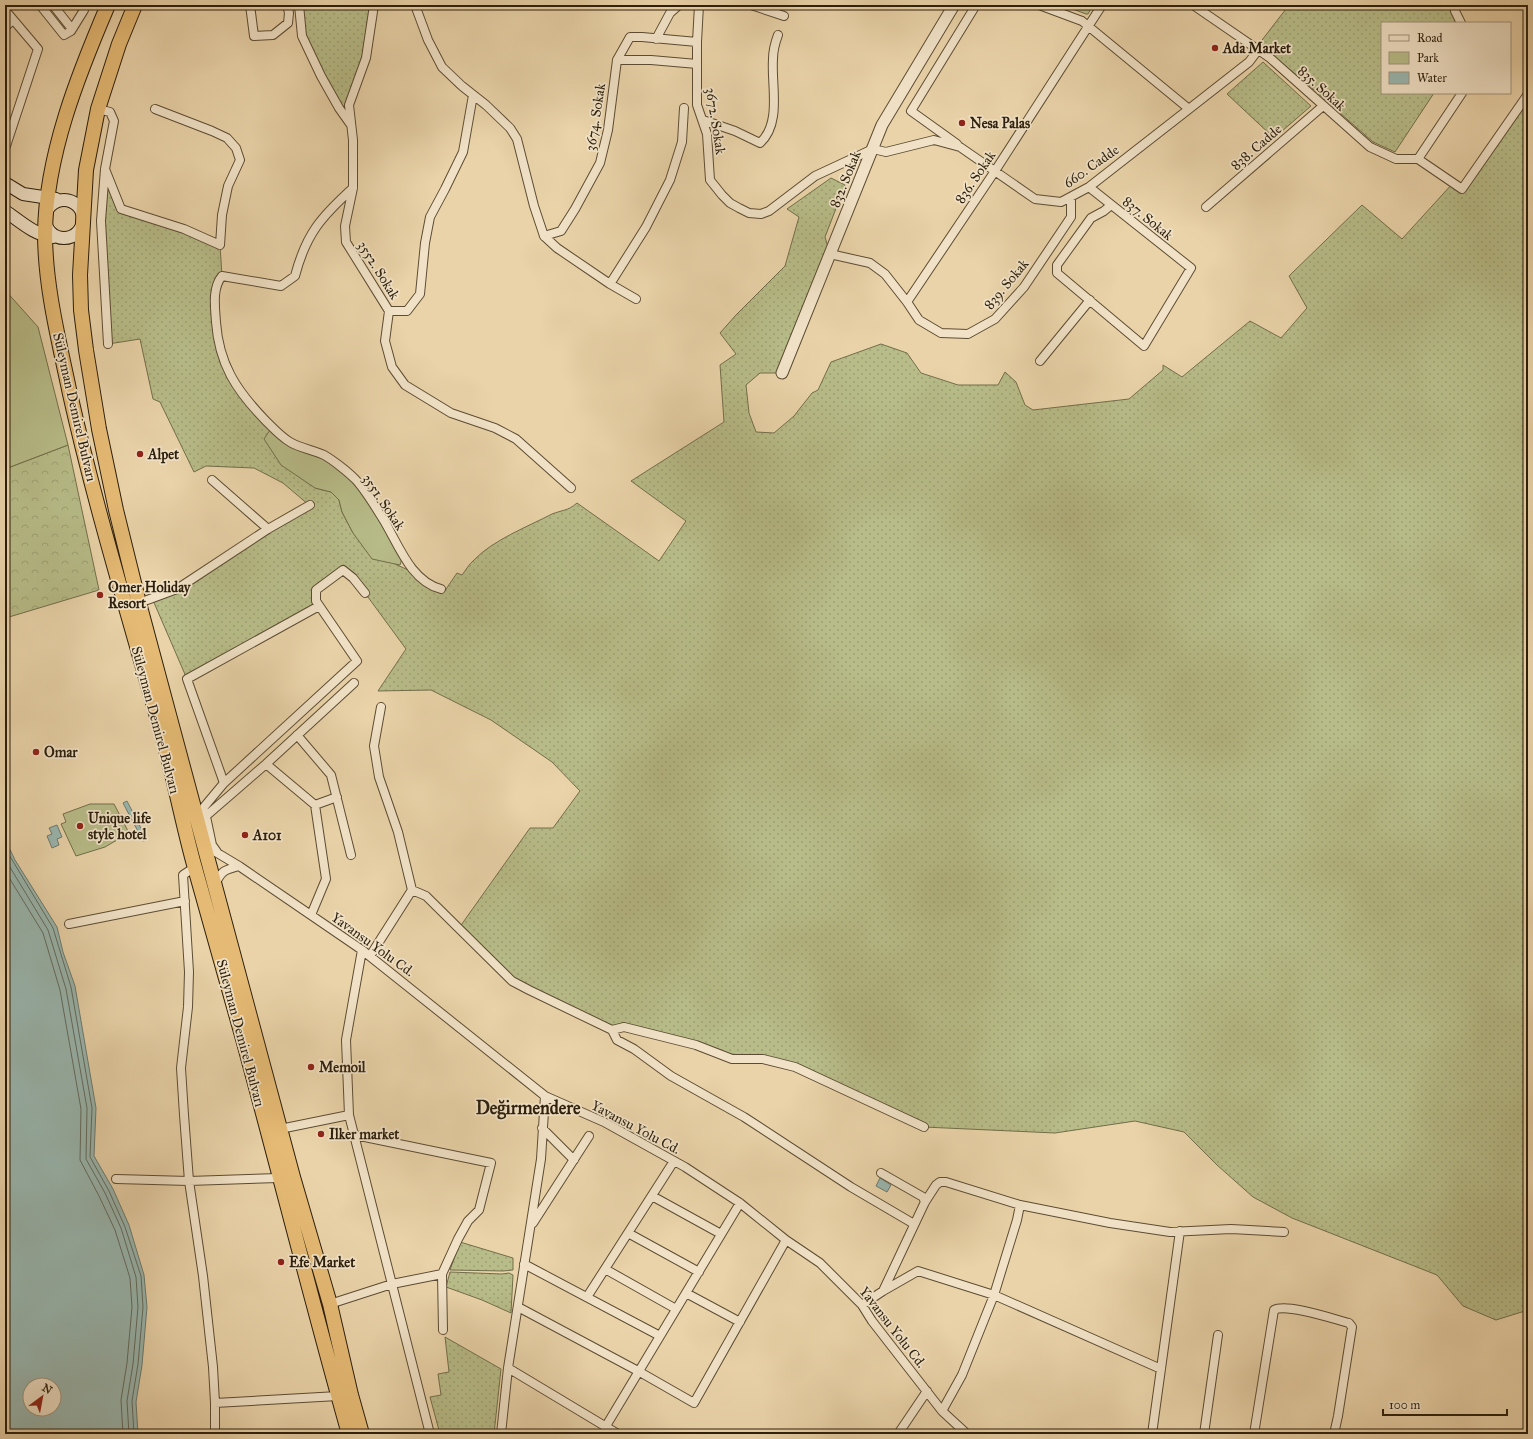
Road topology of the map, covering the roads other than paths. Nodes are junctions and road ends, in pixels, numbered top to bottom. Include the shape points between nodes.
1 (40, 5) edge
2 (53, 5) edge
3 (82, 5) edge
4 (108, 5) edge
5 (135, 5) edge
6 (250, 5) edge
7 (287, 5) edge
8 (298, 5) edge
9 (374, 5) edge
10 (415, 5) edge
11 (679, 5) edge
12 (699, 5) edge
13 (751, 5) edge
14 (954, 5) edge
15 (976, 5) edge
16 (1040, 5) edge
17 (1102, 5) edge
18 (1193, 5) edge
19 (1456, 5) edge
20 (5, 10) edge
21 (784, 16) dead end
22 (14, 20) junction
23 (1460, 22) edge
24 (1088, 26) junction
25 (5, 27) edge
26 (72, 29) junction
27 (778, 35) dead end
28 (656, 38) junction
29 (697, 42) junction
30 (1258, 50) junction
31 (617, 60) junction
32 (697, 64) junction
33 (1461, 94) edge
34 (1528, 94) edge
35 (473, 95) junction
36 (1323, 106) junction
37 (684, 108) dead end
38 (98, 109) junction
39 (155, 109) dead end
40 (1189, 109) junction
41 (703, 120) junction
42 (352, 126) junction
43 (6, 146) dead end
44 (960, 147) junction
45 (873, 149) junction
46 (1418, 159) junction
47 (105, 170) junction
48 (995, 172) junction
49 (5, 183) edge
50 (1088, 187) junction
51 (353, 188) junction
52 (1071, 197) junction
53 (48, 199) junction
54 (63, 200) junction
55 (1112, 205) junction
56 (1206, 206) dead end
57 (5, 211) edge
58 (46, 216) junction
59 (83, 218) junction
60 (45, 236) junction
61 (544, 236) junction
62 (60, 238) junction
63 (830, 254) junction
64 (610, 284) junction
65 (636, 299) dead end
66 (1090, 300) junction
67 (907, 302) junction
68 (388, 311) junction
69 (108, 344) dead end
70 (1040, 361) dead end
71 (782, 373) dead end
72 (212, 480) dead end
73 (571, 488) dead end
74 (310, 505) dead end
75 (268, 529) junction
76 (441, 589) dead end
77 (365, 593) dead end
78 (139, 603) junction
79 (319, 606) junction
80 (354, 683) dead end
81 (381, 707) dead end
82 (297, 735) junction
83 (266, 764) junction
84 (224, 783) junction
85 (337, 797) junction
86 (315, 805) junction
87 (206, 816) junction
88 (204, 845) junction
89 (217, 853) junction
90 (350, 855) dead end
91 (239, 866) junction
92 (195, 867) junction
93 (214, 886) junction
94 (412, 890) junction
95 (185, 901) junction
96 (311, 915) junction
97 (69, 924) dead end
98 (362, 950) junction
99 (370, 956) junction
100 (612, 1030) junction
101 (545, 1096) junction
102 (349, 1115) junction
103 (924, 1127) dead end
104 (542, 1128) junction
105 (280, 1129) junction
106 (355, 1135) junction
107 (589, 1136) dead end
108 (574, 1160) junction
109 (674, 1161) junction
110 (881, 1173) dead end
111 (279, 1178) junction
112 (116, 1179) dead end
113 (189, 1181) junction
114 (652, 1196) junction
115 (925, 1202) junction
116 (740, 1203) junction
117 (1020, 1205) junction
118 (914, 1224) junction
119 (530, 1226) junction
120 (1180, 1231) junction
121 (1284, 1232) dead end
122 (628, 1233) junction
123 (722, 1234) junction
124 (786, 1240) junction
125 (524, 1264) junction
126 (605, 1269) junction
127 (699, 1272) junction
128 (442, 1274) junction
129 (392, 1284) junction
130 (883, 1291) junction
131 (686, 1293) junction
132 (994, 1295) junction
133 (587, 1297) junction
134 (330, 1304) junction
135 (862, 1305) junction
136 (518, 1307) junction
137 (676, 1309) junction
138 (740, 1322) junction
139 (443, 1330) dead end
140 (1218, 1334) dead end
141 (660, 1336) junction
142 (508, 1368) junction
143 (1161, 1369) junction
144 (638, 1371) junction
145 (927, 1391) junction
146 (338, 1396) junction
147 (215, 1403) junction
148 (942, 1411) junction
149 (606, 1426) junction
150 (215, 1434) edge
151 (349, 1434) edge
152 (362, 1434) edge
153 (430, 1434) edge
154 (501, 1434) edge
155 (618, 1434) edge
156 (898, 1434) edge
157 (968, 1434) edge
158 (1152, 1434) edge
159 (1204, 1434) edge
160 (1254, 1434) edge
161 (1334, 1434) edge

1 - 26 street via 64,35
2 - 26 street
3 - 26 street via 84,10
4 - 53 highway, Süleyman Demirel Bulvarı via 74,90 55,156
5 - 38 highway, Süleyman Demirel Bulvarı via 119,44
6 - 7 street via 254,36 273,34 288,23
8 - 42 street via 302,36 321,76
9 - 42 street, 3552. Sokak via 366,58 349,105
10 - 35 street via 428,40 442,67
11 - 28 street via 670,13
12 - 29 street, 3672. Sokak
13 - 21 street
14 - 45 street, 832. Sokak via 894,103
15 - 44 street via 911,111
16 - 24 street via 1082,21
17 - 24 street, 836. Sokak
18 - 30 street, 835. Sokak
19 - 23 street via 1455,11
20 - 22 street
22 - 25 street
22 - 43 street via 38,49
24 - 40 street
24 - 48 street, 836. Sokak
27 - 41 street via 773,59 772,122 766,137 760,143
28 - 29 street
28 - 31 street via 630,37
29 - 32 street, 3672. Sokak
30 - 36 street, 835. Sokak
30 - 40 street, 660. Cadde via 1250,62
31 - 32 street
31 - 61 street, 3674. Sokak via 608,130 600,163 561,231
32 - 41 street, 3672. Sokak via 697,105
33 - 46 street
34 - 46 street via 1462,188
35 - 61 street via 510,128 517,139
35 - 68 street via 463,152 430,217 420,294 408,311
36 - 46 street, 835. Sokak via 1370,147 1396,159
36 - 56 street, 838. Cadde
37 - 64 street via 682,142 670,180 646,227
38 - 47 street via 110,112 114,121
38 - 59 highway, Süleyman Demirel Bulvarı via 86,170
39 - 47 street via 227,138 236,148 240,160 228,186 222,215 220,245 184,229 121,209
40 - 50 street, 660. Cadde
41 - 45 street, 3672. Sokak via 707,134 710,180 730,203 749,213 760,214 770,211 815,176
42 - 51 street, 3552. Sokak
44 - 45 street, 660. Cadde via 934,140 886,152
44 - 48 street, 660. Cadde
45 - 63 street, 832. Sokak
47 - 69 street via 101,221
48 - 52 street, 660. Cadde via 1035,199 1061,202
48 - 67 street, 836. Sokak
49 - 53 main road via 23,194
50 - 52 street, 660. Cadde
50 - 55 street, 837. Sokak
51 - 68 street, 3552. Sokak via 345,226 346,242
51 - 76 street, 3551. Sokak via 331,208 310,234 295,276 281,286 222,276 217,282 215,300 222,356 246,401 290,442 324,456 355,479 417,574
52 - 67 street, 839. Sokak via 1071,217 1024,287 995,319 968,334 941,333 919,320
53 - 54 main road
53 - 58 highway, Süleyman Demirel Bulvarı
54 - 58 main road via 54,202
54 - 59 main road via 77,204
55 - 66 street via 1091,218 1057,265 1057,273
55 - 66 street, 837. Sokak via 1191,268 1144,346
57 - 60 main road
58 - 60 highway, Süleyman Demirel Bulvarı
58 - 62 main road via 53,234
59 - 62 main road via 75,235
59 - 78 highway, Süleyman Demirel Bulvarı via 80,275 86,350 116,510
60 - 62 main road
60 - 92 highway, Süleyman Demirel Bulvarı via 48,281 80,435
61 - 64 street via 556,248
63 - 67 street, 839. Sokak via 870,263 885,274
63 - 71 street, 832. Sokak
64 - 65 street
66 - 70 street
68 - 73 street, 3552. Sokak via 386,341 392,367 405,385 451,413 495,428 516,439
72 - 75 street
74 - 75 street
75 - 78 street via 177,588
77 - 79 street via 343,570 316,590 316,601
78 - 88 highway, Süleyman Demirel Bulvarı
79 - 84 street via 357,661
79 - 84 street via 188,679
80 - 82 street
81 - 94 street via 374,746 379,777 398,832
82 - 83 street
82 - 85 street via 331,775
83 - 86 street
83 - 87 street
84 - 87 street via 204,807
85 - 86 street
85 - 90 street
86 - 96 street via 326,879
87 - 89 street via 212,845
88 - 89 street, Yavansu Yolu Cd.
88 - 93 highway, Süleyman Demirel Bulvarı
89 - 91 street, Yavansu Yolu Cd.
91 - 93 street via 219,874
91 - 96 street, Yavansu Yolu Cd.
92 - 95 street via 183,875
92 - 111 highway, Süleyman Demirel Bulvarı
93 - 105 highway, Süleyman Demirel Bulvarı
94 - 99 street
94 - 100 street via 426,896 512,981
95 - 97 street
95 - 113 street via 189,972 181,1068
96 - 98 street, Yavansu Yolu Cd.
98 - 99 street, Yavansu Yolu Cd.
98 - 102 street via 346,1040
99 - 101 street, Yavansu Yolu Cd.
100 - 103 street via 624,1027 696,1045 732,1059 762,1059 795,1067
100 - 118 street via 617,1040 671,1076 744,1117 851,1187
101 - 104 street
101 - 109 street, Yavansu Yolu Cd. via 604,1122
102 - 105 street
102 - 106 street
104 - 108 street
104 - 119 street via 541,1160
105 - 134 highway, Süleyman Demirel Bulvarı
106 - 128 street via 491,1162 479,1210 468,1221
106 - 129 street
107 - 108 street
108 - 119 street
109 - 114 street
109 - 116 street, Yavansu Yolu Cd.
110 - 115 street via 923,1197
111 - 113 street
111 - 146 highway, Süleyman Demirel Bulvarı
112 - 113 street
113 - 147 street via 203,1276
114 - 122 street
114 - 123 street
115 - 117 street via 940,1182
115 - 118 street
116 - 123 street
116 - 124 street, Yavansu Yolu Cd.
117 - 120 street via 1170,1232
117 - 132 street
118 - 130 street
119 - 125 street
120 - 121 street via 1231,1229
120 - 143 street
122 - 126 street
122 - 127 street
123 - 127 street
124 - 135 street, Yavansu Yolu Cd. via 820,1263
124 - 138 street
125 - 133 street
125 - 136 street
126 - 133 street
126 - 137 street
127 - 131 street
128 - 129 street
128 - 139 street
129 - 134 street
129 - 153 street
130 - 132 street via 918,1271
130 - 135 street
131 - 137 street
131 - 138 street
132 - 143 street
132 - 148 street via 962,1375
133 - 141 street
134 - 152 highway, Süleyman Demirel Bulvarı
135 - 145 street, Yavansu Yolu Cd.
136 - 142 street
136 - 144 street
137 - 141 street
138 - 144 street via 694,1403
140 - 159 street
141 - 144 street
142 - 149 street
142 - 154 street
143 - 158 street
144 - 149 street
145 - 148 street, Yavansu Yolu Cd.
145 - 156 street
146 - 147 street
146 - 151 highway, Süleyman Demirel Bulvarı
147 - 150 street
148 - 157 street, Yavansu Yolu Cd.
149 - 155 street
160 - 161 street via 1274,1310 1278,1308 1302,1310 1349,1323 1352,1327

